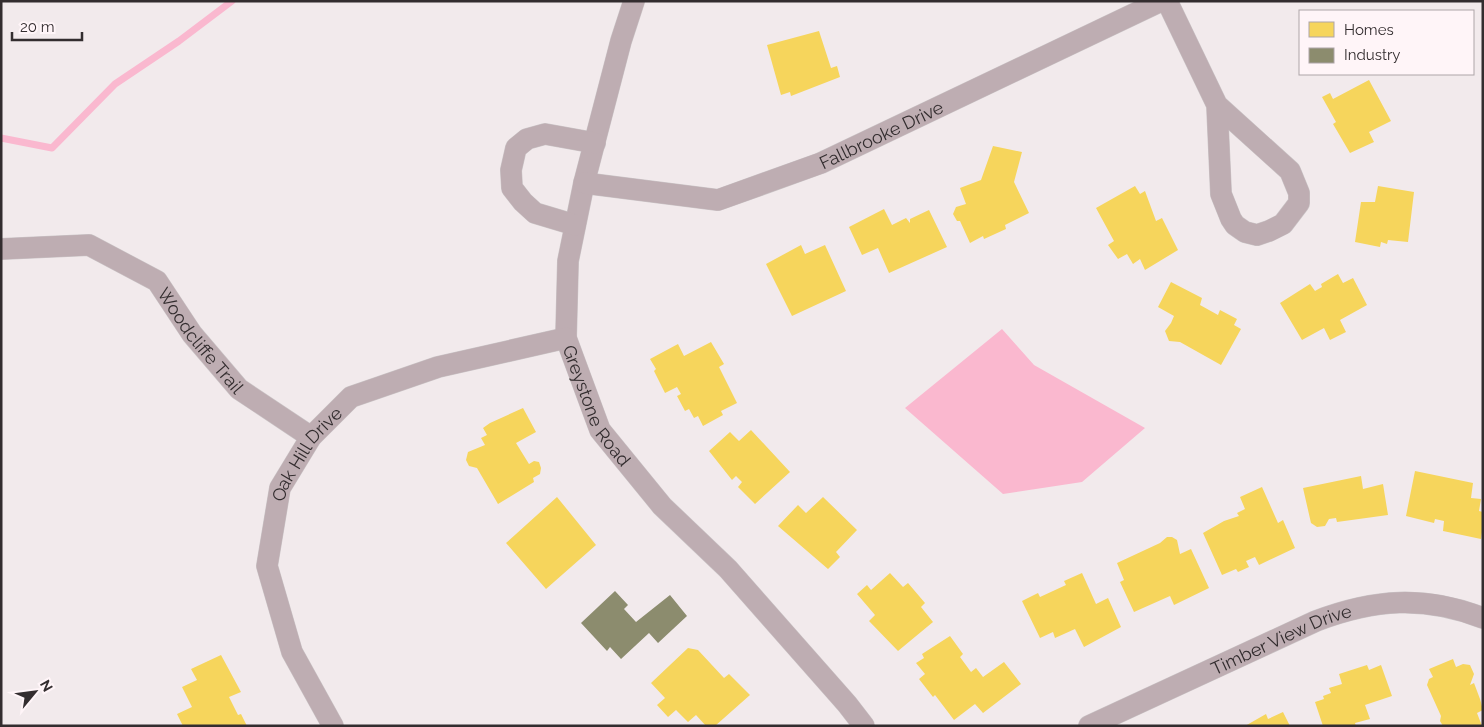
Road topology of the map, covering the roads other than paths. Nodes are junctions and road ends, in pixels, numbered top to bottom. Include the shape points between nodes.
1 (634, 1) edge
2 (1161, 1) edge
3 (1167, 1) edge
4 (1217, 105) junction
5 (594, 143) junction
6 (584, 183) junction
7 (575, 225) junction
8 (1, 249) edge
9 (566, 338) junction
10 (311, 437) junction
11 (1483, 618) edge
12 (333, 726) edge
13 (864, 726) edge
14 (1089, 726) edge

1 - 5 street, Greystone Road
2 - 6 street, Fallbrooke Drive via 821,163 718,200
3 - 4 street
4 - 4 street via 1221,194 1231,219 1245,232 1258,235 1283,224 1291,215 1298,203 1296,183 1290,171
5 - 6 street, Greystone Road
5 - 7 street via 544,134 527,139 516,148 511,170 512,188 535,213
6 - 7 street, Greystone Road
7 - 9 street, Greystone Road via 568,261
8 - 10 street, Woodcliffe Trail via 89,245 157,282 192,334 239,388
9 - 10 street, Oak Hill Drive via 438,367 351,397
9 - 13 street, Greystone Road via 600,430 662,506 728,570
10 - 12 street, Oak Hill Drive via 280,488 267,566 292,652
11 - 14 street, Timber View Drive via 1462,610 1412,602 1363,606 1339,612

